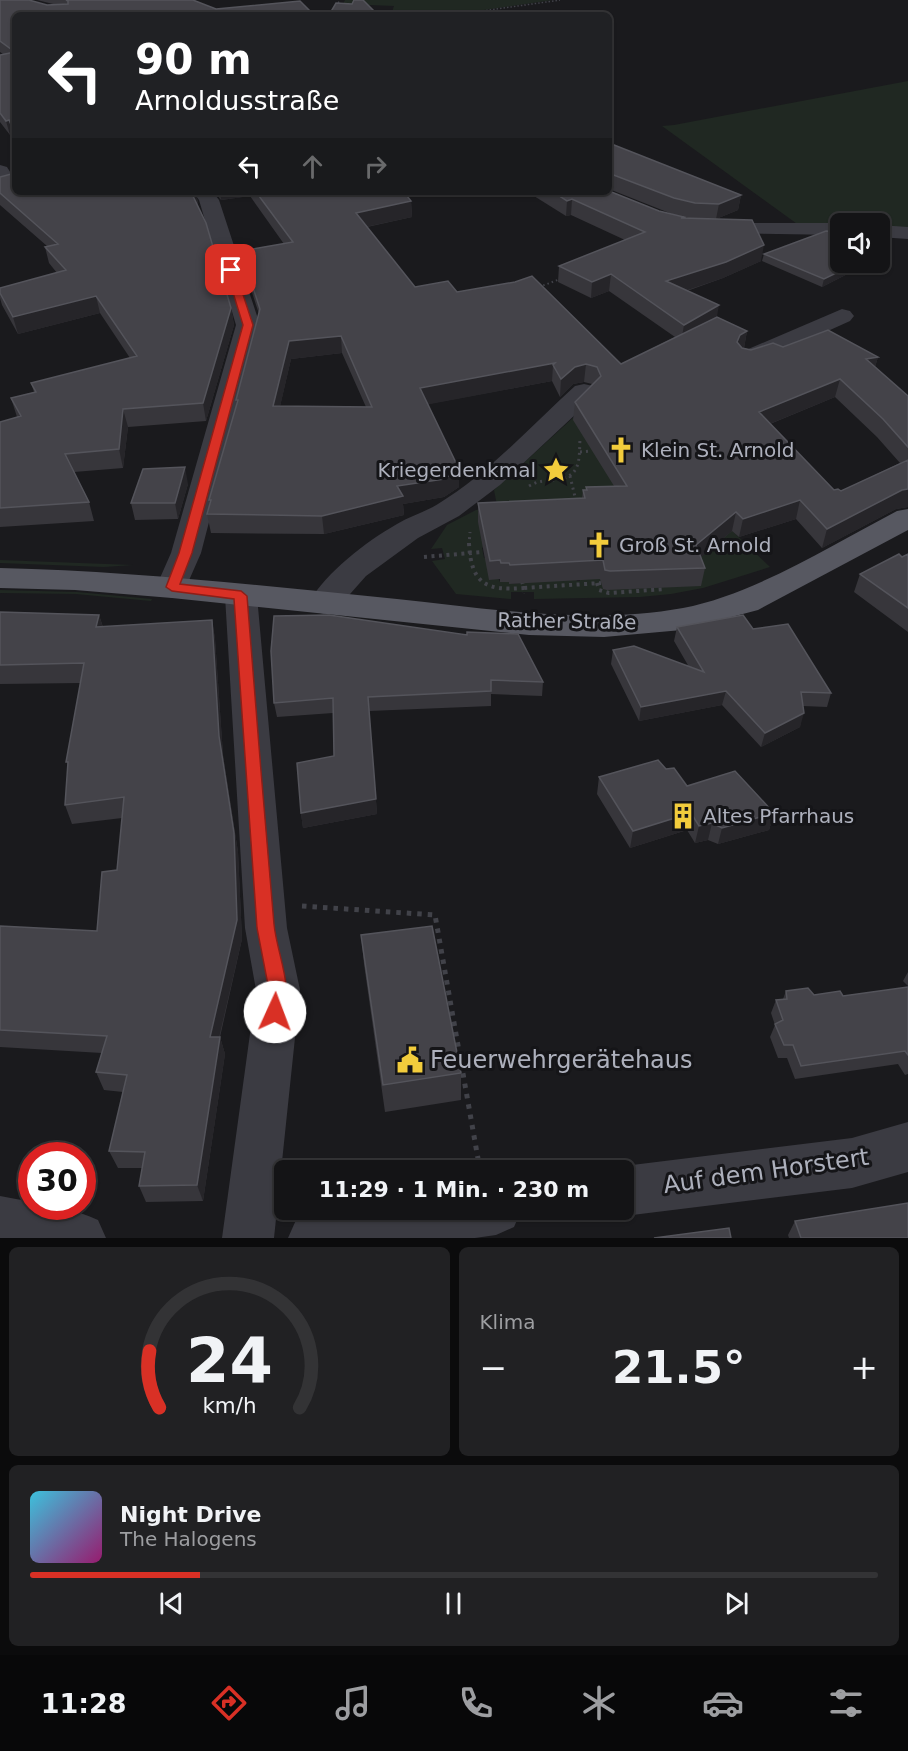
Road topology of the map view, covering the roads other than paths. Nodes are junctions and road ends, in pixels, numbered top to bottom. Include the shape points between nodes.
1 (205, 195) edge
2 (692, 227) edge
3 (830, 229) edge
4 (890, 231) edge
5 (908, 232) edge
6 (842, 316) dead end
7 (748, 358) edge
8 (584, 392) edge
9 (908, 518) edge
10 (0, 578) edge
11 (172, 587) junction
12 (241, 596) junction
13 (324, 603) junction
14 (908, 1147) edge
15 (634, 1190) edge
16 (427, 1220) edge
17 (0, 1222) edge
18 (80, 1238) edge
19 (248, 1238) edge
20 (314, 1238) edge

1 - 11 street via 248,325 186,553
2 - 3 street
4 - 5 street
6 - 7 street
8 - 13 street via 490,479 355,569
9 - 13 main road, Rather Straße via 747,602 682,619 604,626 529,624
10 - 11 main road, Rather Straße
11 - 12 main road, Rather Straße
12 - 13 main road, Rather Straße
12 - 19 street via 266,928 278,990
14 - 15 street, Auf dem Horstert via 852,1163
16 - 20 street
17 - 18 street

